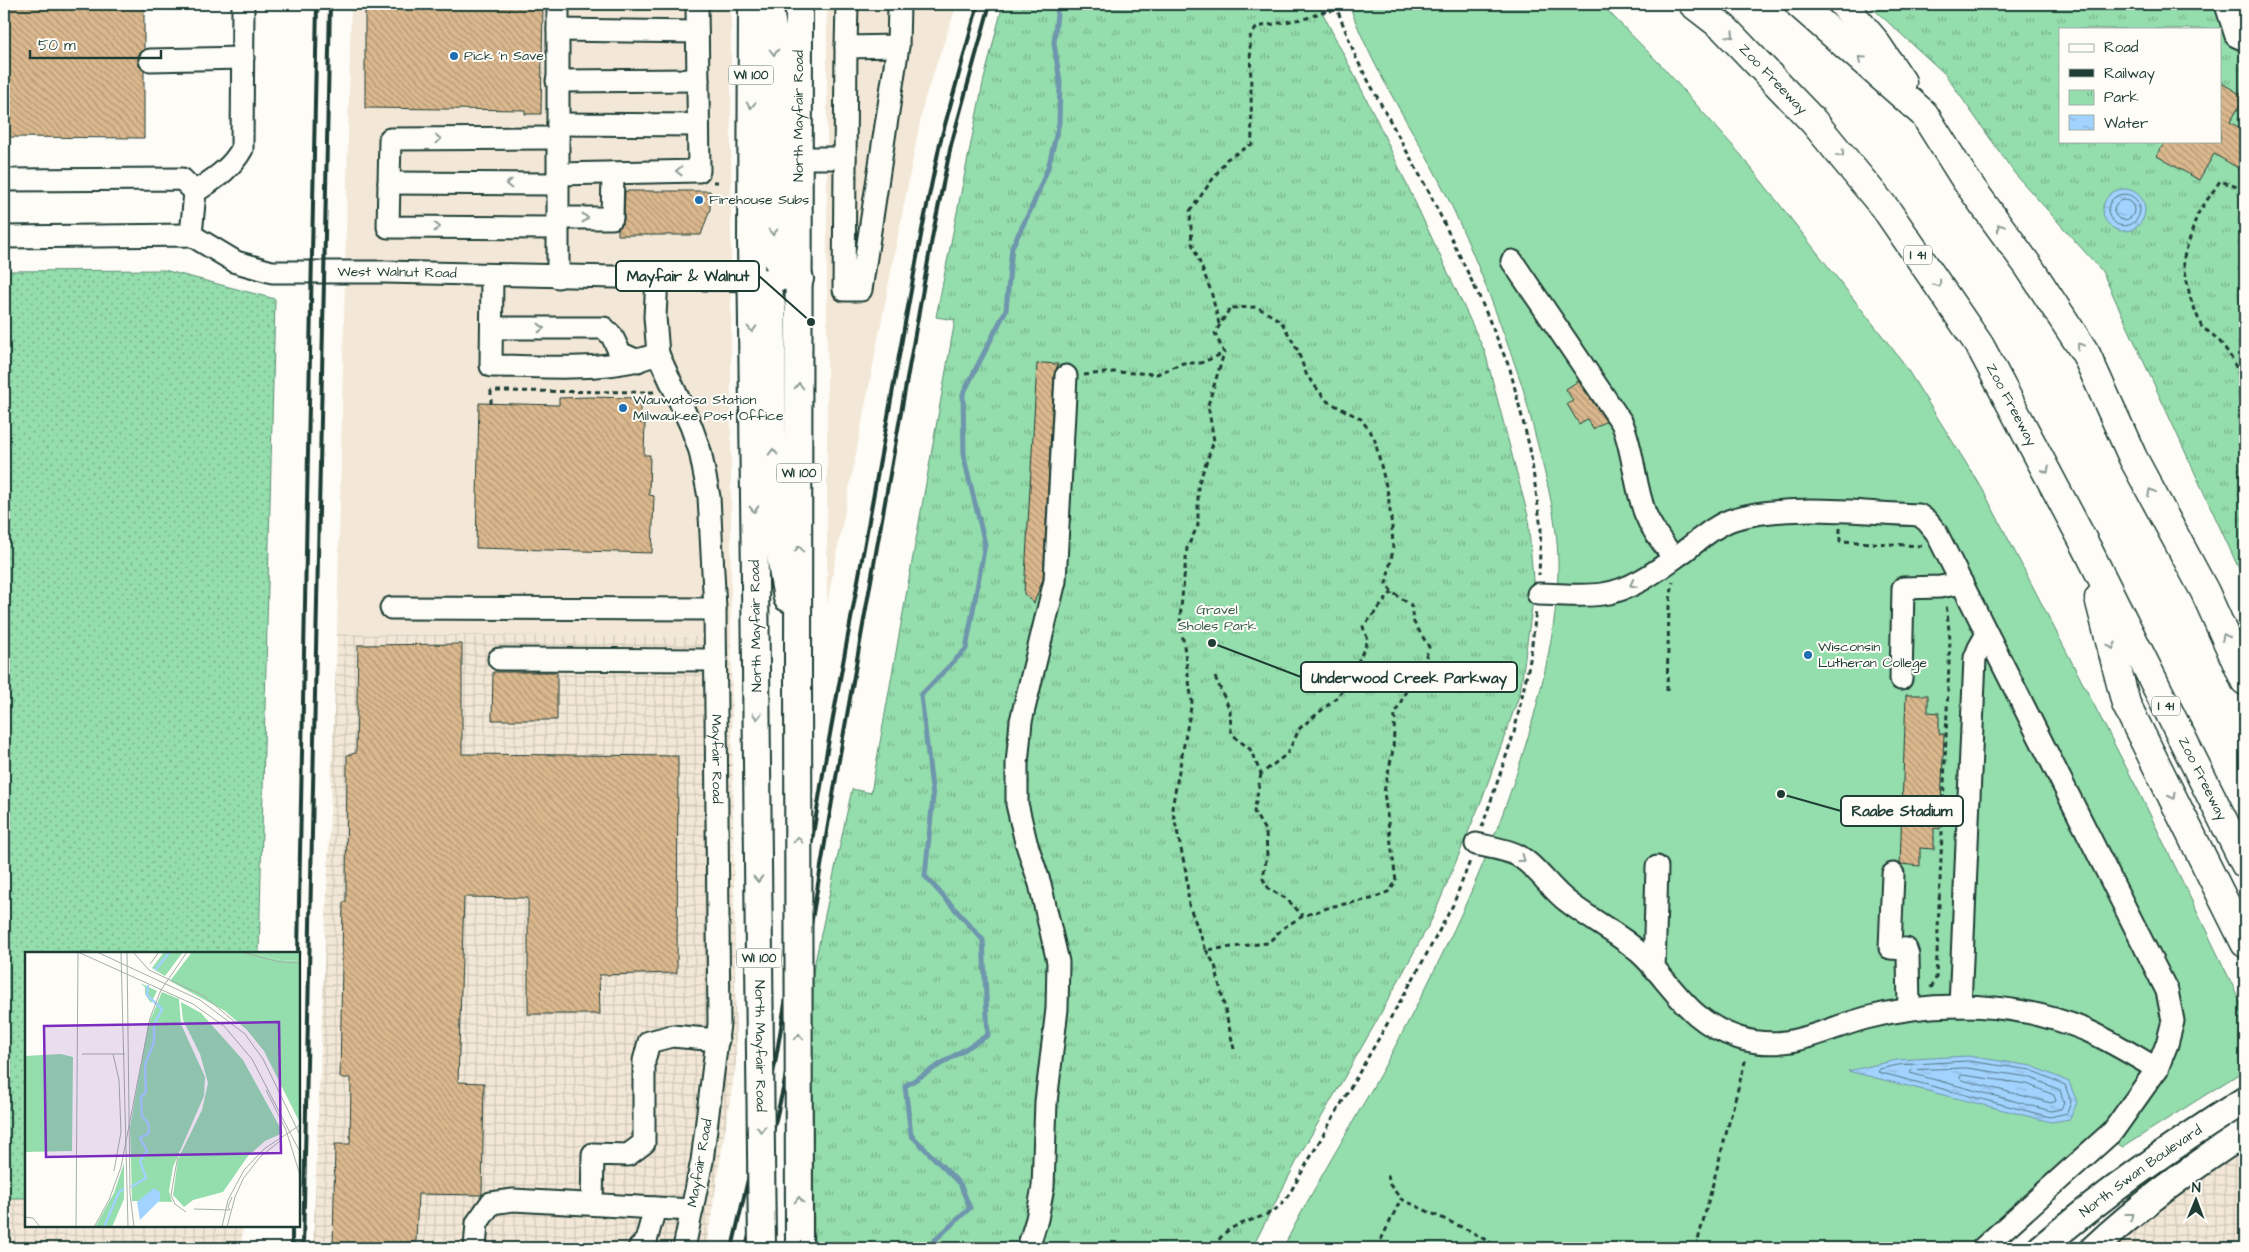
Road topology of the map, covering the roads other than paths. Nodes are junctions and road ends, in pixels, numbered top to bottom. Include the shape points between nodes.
1 (243, 4) edge
2 (558, 4) edge
3 (697, 4) edge
4 (752, 4) edge
5 (769, 4) edge
6 (800, 4) edge
7 (847, 4) edge
8 (899, 4) edge
9 (1693, 4) edge
10 (1799, 4) edge
11 (1843, 4) edge
12 (2228, 4) edge
13 (558, 30) junction
14 (698, 32) junction
15 (2245, 40) edge
16 (898, 46) junction
17 (846, 47) junction
18 (243, 58) junction
19 (150, 60) dead end
20 (698, 80) junction
21 (558, 82) junction
22 (1924, 114) junction
23 (698, 125) junction
24 (558, 131) junction
25 (800, 158) junction
26 (845, 158) junction
27 (613, 173) junction
28 (558, 179) junction
29 (4, 180) edge
30 (389, 183) junction
31 (195, 192) junction
32 (558, 223) junction
33 (191, 235) junction
34 (4, 237) edge
35 (1512, 261) dead end
36 (492, 275) junction
37 (558, 277) junction
38 (657, 278) junction
39 (800, 279) junction
40 (751, 280) junction
41 (492, 328) junction
42 (648, 357) junction
43 (1066, 376) road end
44 (2087, 548) junction
45 (1674, 558) junction
46 (1953, 585) junction
47 (1538, 594) road end
48 (391, 608) dead end
49 (715, 609) junction
50 (1987, 634) junction
51 (499, 660) dead end
52 (716, 660) junction
53 (798, 662) junction
54 (1901, 679) dead end
55 (2245, 681) edge
56 (1476, 844) road end
57 (2245, 864) edge
58 (1657, 867) dead end
59 (1893, 874) dead end
60 (2245, 943) edge
61 (1654, 968) junction
62 (1909, 1002) junction
63 (1960, 1006) junction
64 (718, 1040) junction
65 (2157, 1069) junction
66 (2245, 1100) edge
67 (2245, 1133) edge
68 (592, 1204) junction
69 (655, 1208) junction
70 (692, 1210) junction
71 (475, 1248) edge
72 (639, 1248) edge
73 (684, 1248) edge
74 (762, 1248) edge
75 (799, 1248) edge
76 (1028, 1248) edge
77 (1983, 1248) edge
78 (2041, 1248) edge
79 (2094, 1248) edge

1 - 18 street
2 - 13 street
3 - 14 street
4 -> 40 main road, North Mayfair Road / WI 100
5 -> 39 main road via 774,50 773,248 776,263 782,270
6 - 25 main road, North Mayfair Road / WI 100
7 - 17 street
8 - 16 street
9 -> 44 highway, Zoo Freeway / I 41 via 1724,28 1814,122 1888,212 1980,346
22 -> 10 highway
11 - 22 highway via 1873,39
12 - 15 street via 2236,36
13 - 14 street
13 - 21 street
14 - 20 street
16 - 17 street
16 - 26 street via 861,290 844,290
17 - 26 street
18 - 19 street
18 - 31 street via 242,149 235,162
20 - 21 street
20 - 23 street
21 - 24 street
55 -> 22 highway via 2205,592 2133,458 2086,354
23 - 24 street
23 -> 27 street via 699,171
24 - 28 street
30 -> 24 street via 390,139
25 - 26 street
25 - 39 main road, North Mayfair Road / WI 100
27 - 28 street
32 -> 27 street via 612,218
28 -> 30 street
28 - 32 street
29 - 31 street via 182,179
30 -> 32 street via 388,227
31 - 33 street
32 - 37 street
33 - 34 street
33 - 36 street, West Walnut Road via 236,262 272,272
35 - 45 street via 1622,423 1644,512 1657,538
36 - 37 street, West Walnut Road
36 - 41 street
37 - 38 street, West Walnut Road
38 - 40 street, West Walnut Road
38 - 42 street, Mayfair Road via 656,317
39 - 40 street, West Walnut Road
53 -> 39 main road, North Mayfair Road / WI 100
53 -> 40 main road via 775,522 771,296
40 -> 74 main road, North Mayfair Road / WI 100, bridge
41 -> 42 street via 604,328 620,353
41 - 42 street via 492,366 611,366
42 - 49 street, Mayfair Road via 691,426 706,476 712,524
43 - 76 street via 1055,581 1021,721 1017,764 1017,804 1058,962 1057,1009 1046,1102 1043,1187
44 - 57 highway, Zoo Freeway / I 41
44 -> 60 highway via 2126,704
45 - 46 street via 1732,520 1760,514 1791,511 1919,515 1936,532
45 -> 47 street via 1635,584 1602,595
46 - 50 street
46 - 54 street via 1903,588
48 - 49 street
49 - 52 street, Mayfair Road
50 - 63 street via 1975,658
50 - 65 street via 2167,991 2173,1021
51 - 52 street
52 - 64 street, Mayfair Road
75 -> 53 main road, North Mayfair Road / WI 100, bridge
56 -> 61 street via 1516,855 1525,861 1569,903 1630,944
58 - 61 street
59 - 62 street via 1890,948 1906,949
61 - 62 street via 1696,1016 1713,1027 1752,1041 1795,1041
62 - 63 street
63 - 65 street via 2027,1014 2076,1027 2108,1040
64 - 68 street via 672,1036 649,1042 644,1061 644,1143 628,1155 593,1154
64 - 70 street, Mayfair Road
65 - 77 street via 2113,1131
66 - 78 main road, North Swan Boulevard via 2143,1167
79 -> 67 main road, North Swan Boulevard via 2172,1183
68 - 69 street
68 - 71 street via 513,1200 491,1203 476,1223
69 - 70 street
69 - 72 street via 646,1241
70 - 73 street, Mayfair Road

